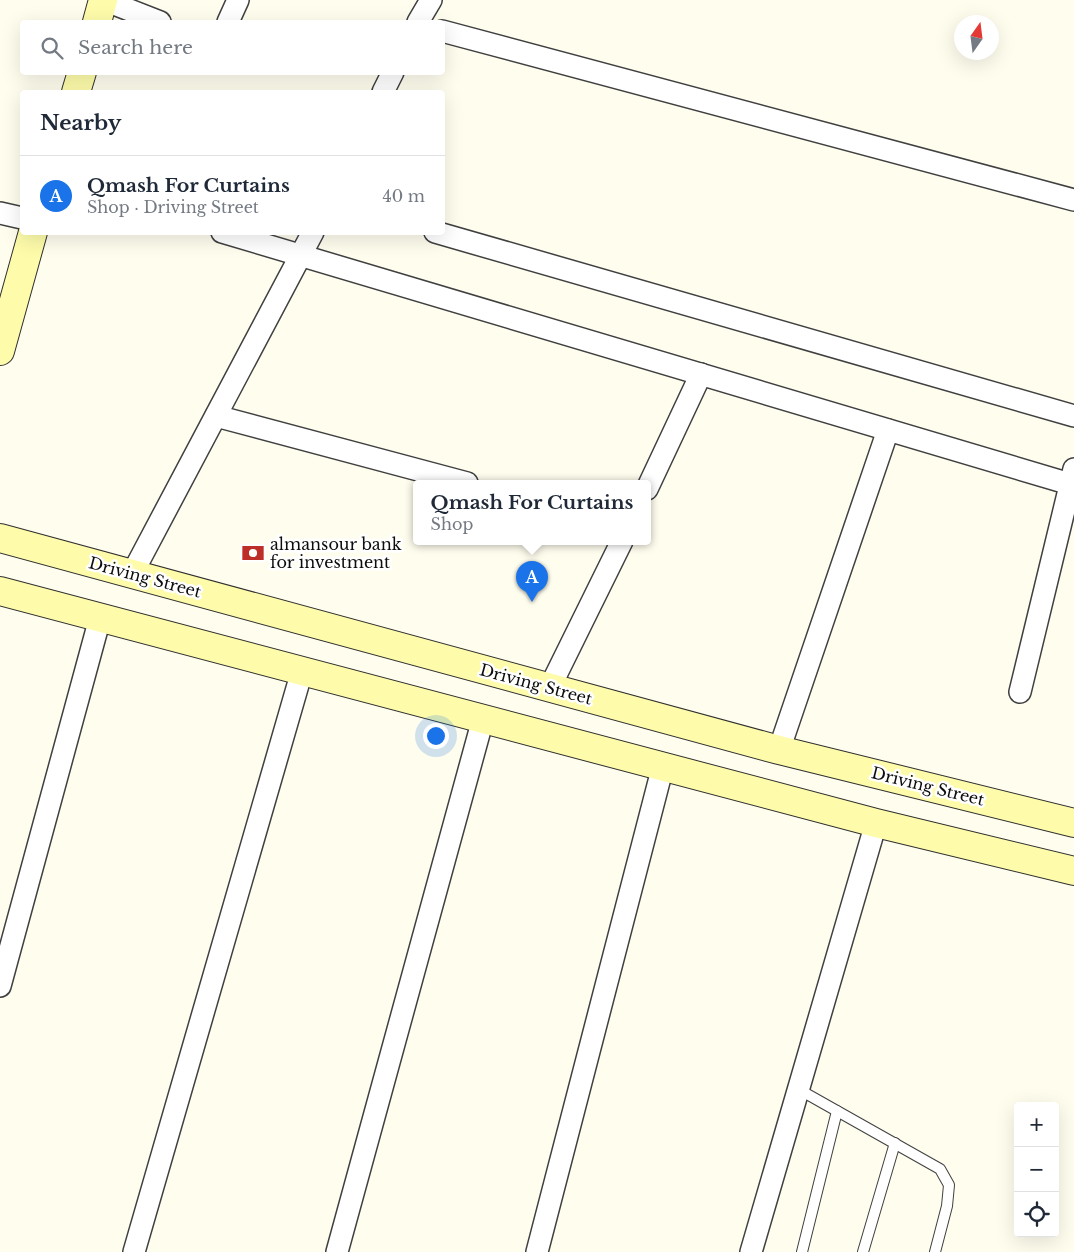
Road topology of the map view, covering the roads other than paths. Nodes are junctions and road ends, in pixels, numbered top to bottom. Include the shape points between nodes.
1 (104, 0) edge
2 (238, 0) edge
3 (431, 0) edge
4 (98, 20) edge
5 (155, 20) edge
6 (229, 20) edge
7 (419, 20) edge
8 (445, 32) edge
9 (81, 75) edge
10 (392, 75) edge
11 (77, 90) edge
12 (384, 90) edge
13 (1074, 200) edge
14 (0, 213) edge
15 (20, 218) edge
16 (32, 235) edge
17 (232, 235) edge
18 (312, 235) edge
19 (445, 235) edge
20 (301, 256) junction
21 (0, 351) edge
22 (701, 374) junction
23 (216, 416) junction
24 (1074, 416) edge
25 (888, 430) junction
26 (1072, 476) edge
27 (456, 480) edge
28 (651, 480) edge
29 (0, 538) edge
30 (620, 545) edge
31 (132, 574) junction
32 (0, 591) edge
33 (100, 618) junction
34 (302, 671) junction
35 (550, 687) junction
36 (1020, 692) dead end
37 (483, 719) junction
38 (778, 750) junction
39 (663, 766) junction
40 (876, 823) junction
41 (1074, 823) edge
42 (1074, 871) edge
43 (0, 986) edge
44 (798, 1089) junction
45 (837, 1111) junction
46 (895, 1143) junction
47 (134, 1252) edge
48 (337, 1252) edge
49 (537, 1252) edge
50 (751, 1252) edge
51 (802, 1252) edge
52 (863, 1252) edge
53 (935, 1252) edge

1 - 4 street
1 - 5 street
2 - 6 street
3 - 7 street
8 - 13 street
9 - 11 street
10 - 12 street
14 - 15 street
16 - 21 street
17 - 20 street
18 - 20 street
19 - 24 street
20 - 22 street
20 - 23 street
22 - 25 street
22 - 28 street
23 - 27 street
23 - 31 street
25 - 26 street
25 - 38 street
26 - 36 street
29 - 31 street, Driving Street
30 - 35 street
31 - 35 street, Driving Street
32 - 33 street
33 - 34 street
33 - 43 street
34 - 37 street
34 - 47 street
35 - 38 street, Driving Street
37 - 39 street
37 - 48 street
38 - 41 street, Driving Street
39 - 40 street
39 - 49 street
40 - 42 street
40 - 44 street
44 - 45 lane
44 - 50 street
45 - 46 lane
45 - 51 lane
46 - 52 lane
46 - 53 lane via 940,1169 949,1185

